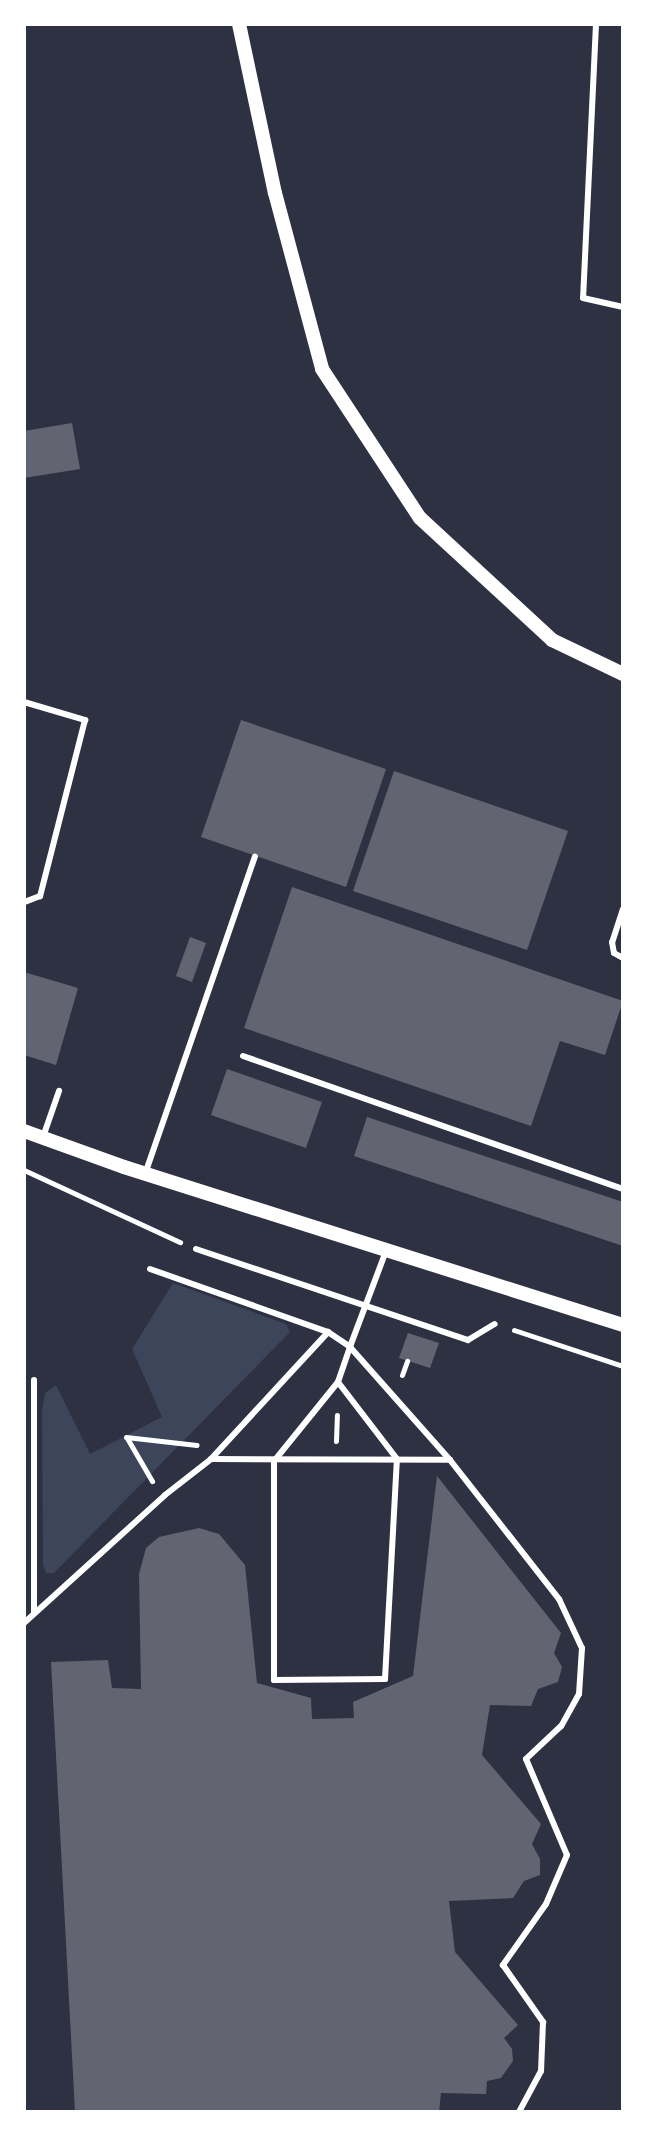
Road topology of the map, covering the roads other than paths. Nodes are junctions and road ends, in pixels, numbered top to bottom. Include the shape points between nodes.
1 (239, 24) edge
2 (596, 24) edge
3 (623, 307) edge
4 (623, 674) edge
5 (24, 702) edge
6 (255, 856) dead end
7 (24, 902) edge
8 (623, 909) edge
9 (623, 958) edge
10 (243, 1056) dead end
11 (59, 1091) dead end
12 (24, 1131) edge
13 (42, 1140) junction
14 (145, 1174) junction
15 (623, 1189) edge
16 (196, 1249) road end
17 (386, 1250) junction
18 (150, 1269) dead end
19 (364, 1307) junction
20 (495, 1324) road end
21 (623, 1325) edge
22 (328, 1332) junction
23 (350, 1347) junction
24 (34, 1380) dead end
25 (338, 1382) junction
26 (211, 1459) junction
27 (397, 1459) junction
28 (450, 1460) junction
29 (274, 1461) junction
30 (34, 1613) junction
31 (24, 1623) edge
32 (519, 2112) edge

1 - 4 street via 275,193 322,369 420,518 552,640
2 - 3 lane via 583,298
5 - 7 lane via 85,720 40,896
6 - 14 lane
8 - 9 lane via 612,942 614,953
10 - 15 lane
11 - 13 lane
12 - 13 street
13 - 14 street
14 - 17 street
16 - 19 lane
17 - 19 lane
17 - 21 street
18 - 22 lane
19 - 20 lane via 468,1340
19 - 23 lane
22 - 23 lane
22 - 26 lane
23 - 25 lane
23 - 28 lane
24 - 30 lane
25 - 27 lane
25 - 29 lane
26 - 29 lane
26 - 30 lane
27 - 28 lane
27 - 29 lane
27 - 29 lane via 385,1679 274,1680
28 - 32 lane via 559,1599 582,1648 579,1694 561,1726 526,1759 567,1855 546,1904 503,1965 543,2022 541,2071
30 - 31 lane

